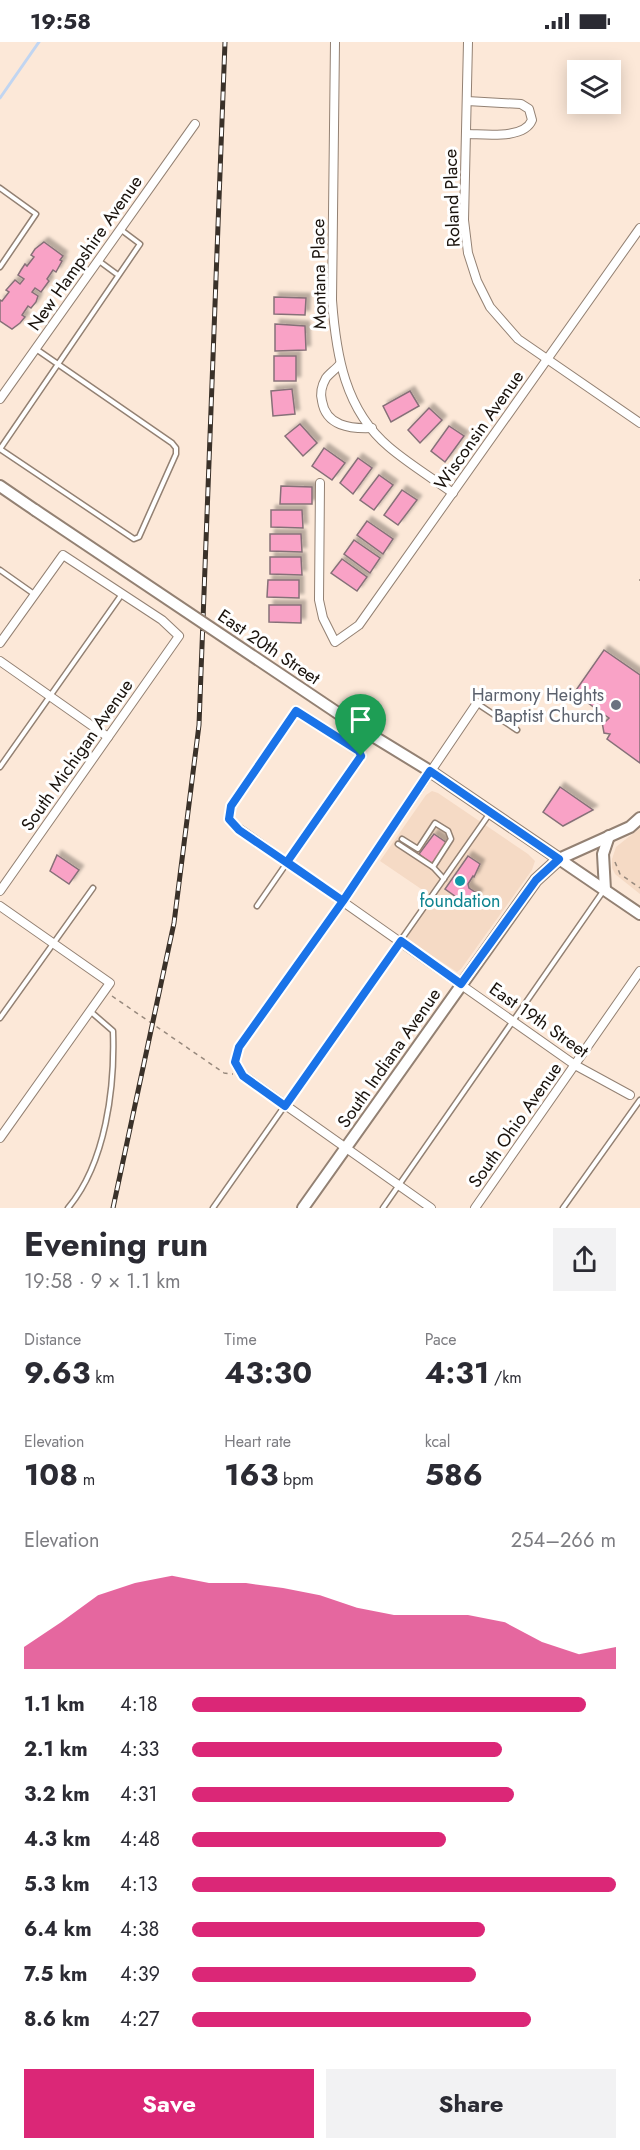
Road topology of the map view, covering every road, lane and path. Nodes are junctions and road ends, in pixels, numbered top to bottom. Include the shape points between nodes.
1 (335, 42) edge
2 (468, 42) edge
3 (467, 101) junction
4 (195, 124) dead end
5 (466, 134) junction
6 (0, 188) edge
7 (640, 228) edge
8 (120, 229) junction
9 (98, 260) junction
10 (0, 267) edge
11 (118, 274) junction
12 (35, 349) junction
13 (548, 359) junction
14 (340, 364) junction
15 (58, 365) junction
16 (0, 399) edge
17 (640, 423) edge
18 (372, 428) junction
19 (320, 483) dead end
20 (0, 486) edge
21 (453, 493) junction
22 (0, 570) edge
23 (122, 593) junction
24 (35, 594) junction
25 (0, 643) edge
26 (0, 661) edge
27 (49, 696) junction
28 (477, 703) joint
29 (296, 711) joint
30 (517, 730) dead end
31 (108, 737) junction
32 (0, 767) edge
33 (430, 771) junction
34 (491, 812) junction
35 (640, 819) edge
36 (609, 836) junction
37 (402, 839) dead end
38 (398, 844) dead end
39 (418, 849) junction
40 (413, 855) junction
41 (559, 859) junction
42 (287, 862) junction
43 (614, 862) dead end
44 (433, 867) junction
45 (444, 879) junction
46 (93, 888) dead end
47 (640, 888) edge
48 (605, 890) junction
49 (0, 891) edge
50 (343, 901) junction
51 (0, 906) edge
52 (256, 906) dead end
53 (640, 914) edge
54 (401, 941) junction
55 (53, 944) junction
56 (640, 971) edge
57 (461, 984) junction
58 (108, 986) junction
59 (90, 1011) junction
60 (0, 1018) edge
61 (513, 1021) junction
62 (575, 1065) junction
63 (243, 1076) junction
64 (630, 1095) dead end
65 (640, 1100) edge
66 (285, 1106) junction
67 (0, 1138) edge
68 (346, 1148) junction
69 (399, 1185) junction
70 (68, 1208) edge
71 (213, 1208) edge
72 (303, 1208) edge
73 (383, 1208) edge
74 (431, 1208) edge
75 (475, 1208) edge
76 (563, 1208) edge

1 - 14 street, Montana Place via 332,300
2 - 3 street, Roland Place
3 - 5 street, Roland Place
3 - 5 street via 521,104 529,110 532,120 525,130 515,133
4 - 8 street, New Hampshire Avenue
5 - 13 street, Roland Place via 464,220 477,281 490,307 518,339
6 - 10 lane via 36,215
7 - 13 street, Wisconsin Avenue
8 - 9 street, New Hampshire Avenue
8 - 11 lane via 140,243
9 - 11 lane
9 - 12 street, New Hampshire Avenue
11 - 15 lane
12 - 15 lane
12 - 16 street, New Hampshire Avenue
13 - 17 street, Roland Place
13 - 21 street, Wisconsin Avenue
14 - 18 street, Montana Place via 351,398
14 - 18 street via 323,384 321,395 326,413 344,426
15 - 15 lane via 176,447 139,537 134,539 0,449
18 - 21 street, Montana Place via 388,446
19 - 21 street, Wisconsin Avenue via 318,600 335,642 359,625
20 - 33 main road, East 20th Street, bridge
22 - 24 lane
23 - 24 street via 63,555
23 - 27 lane
23 - 31 street, South Michigan Avenue via 179,636
24 - 25 street
26 - 27 street
27 - 31 street
27 - 32 lane
28 - 30 lane
28 - 33 street
29 - 42 street, East 19th Street via 231,806 229,819
29 - 42 lane via 361,756
31 - 49 street, South Michigan Avenue
33 - 34 main road, East 20th Street
33 - 50 street
34 - 41 main road, East 20th Street
34 - 45 lane
35 - 36 main road, South Indiana Avenue
36 - 41 main road, South Indiana Avenue
36 - 48 main road via 603,854
37 - 39 lane
38 - 40 lane
39 - 40 lane
39 - 44 lane via 435,824 448,831 451,843
40 - 44 lane
41 - 48 main road, East 20th Street
41 - 57 main road, South Indiana Avenue via 536,880
42 - 50 street, East 19th Street
42 - 52 lane
43 - 47 path via 620,874
44 - 45 lane
45 - 54 lane
46 - 55 lane
48 - 53 main road, East 20th Street
48 - 61 lane
50 - 54 street, East 19th Street
50 - 63 street via 239,1047 235,1062
51 - 55 street
54 - 57 street, East 19th Street
54 - 66 lane
55 - 58 street
55 - 60 lane
56 - 62 street, South Ohio Avenue
57 - 61 street, East 19th Street
57 - 68 main road, South Indiana Avenue
58 - 59 street
58 - 63 path via 111,996 224,1073
59 - 67 street
59 - 70 lane via 113,1031 111,1091 92,1165 79,1195
61 - 62 street, East 19th Street
61 - 69 lane
62 - 64 street, East 19th Street
62 - 75 street, South Ohio Avenue
63 - 66 street
65 - 76 lane
66 - 68 street
66 - 71 lane
68 - 69 street
68 - 72 main road, South Indiana Avenue
69 - 73 lane
69 - 74 street

